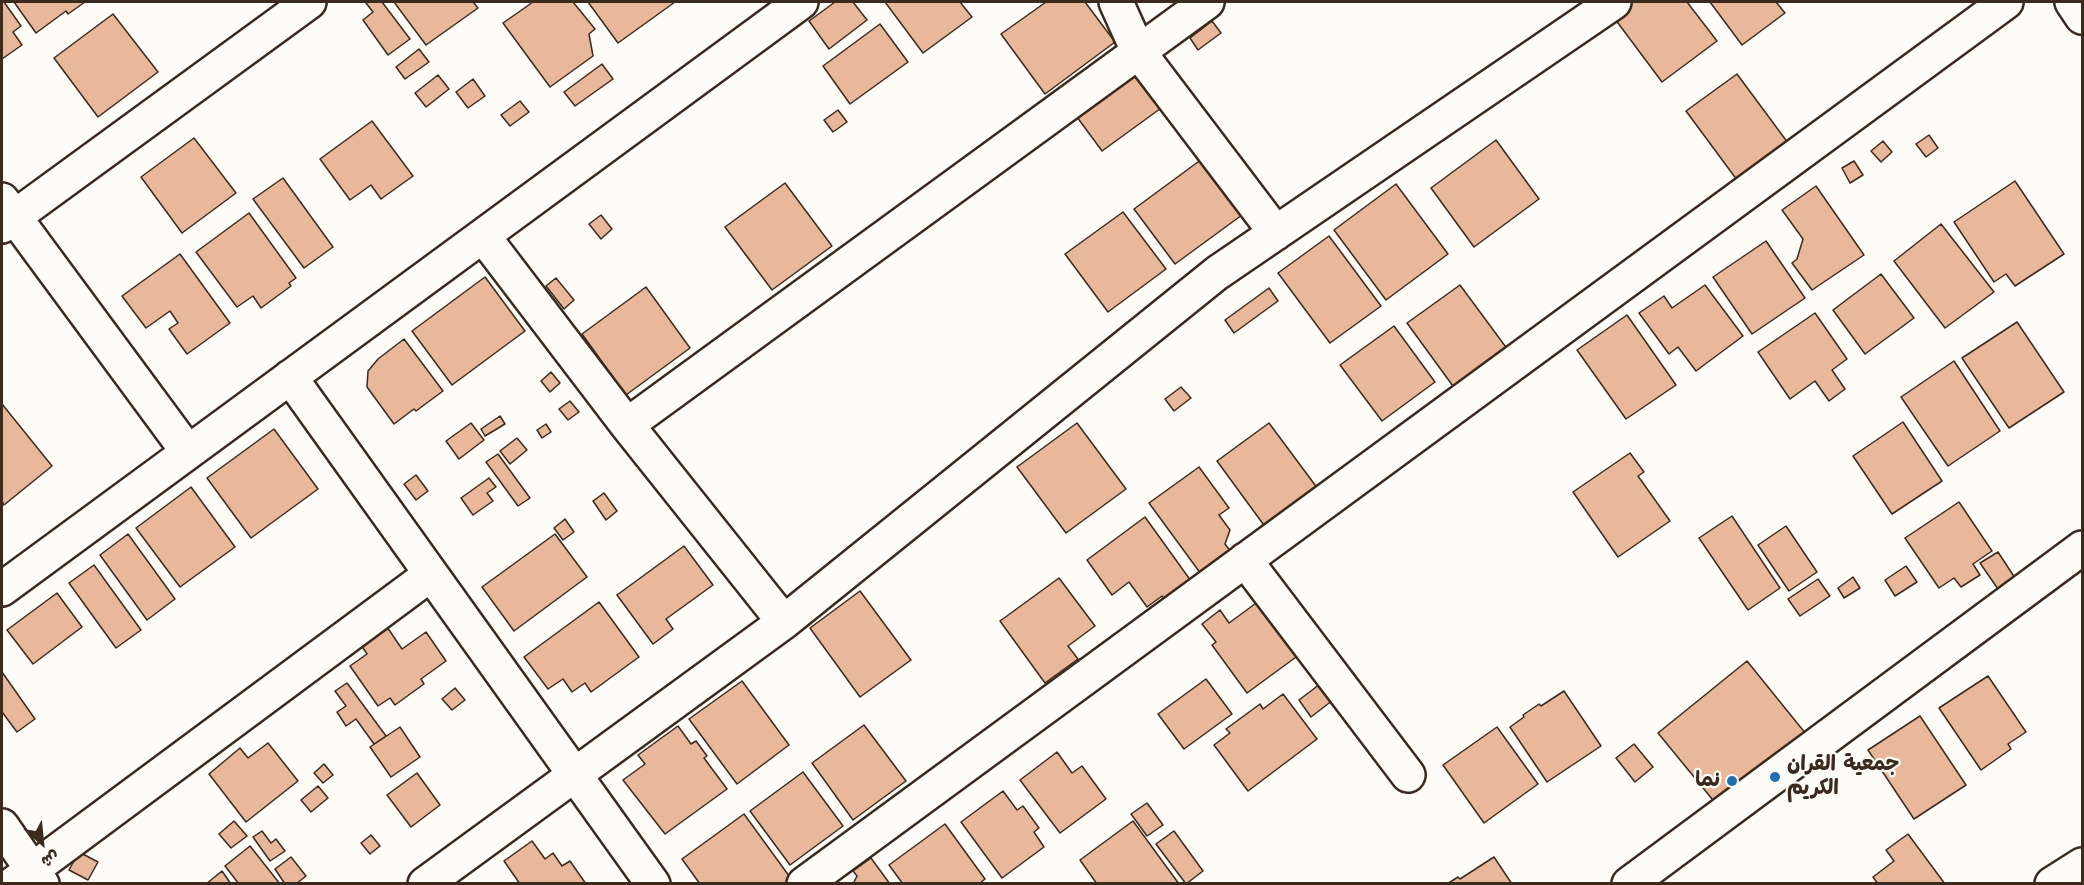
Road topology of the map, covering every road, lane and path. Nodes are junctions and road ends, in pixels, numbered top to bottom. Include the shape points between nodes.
1 (309, 2) edge
2 (800, 2) edge
3 (1116, 2) edge
4 (1208, 2) edge
5 (1614, 2) edge
6 (2006, 2) edge
7 (2072, 2) edge
8 (2082, 17) edge
9 (1138, 51) junction
10 (6, 214) edge
11 (1276, 233) junction
12 (483, 236) junction
13 (290, 377) junction
14 (627, 425) junction
15 (188, 452) junction
16 (2082, 548) edge
17 (1245, 560) junction
18 (431, 574) junction
19 (2, 589) edge
20 (784, 622) junction
21 (574, 775) junction
22 (1408, 775) dead end
23 (2, 826) edge
24 (2082, 865) edge
25 (29, 879) edge
26 (425, 884) edge
27 (653, 884) edge
28 (804, 884) edge
29 (1629, 884) edge
30 (2052, 884) edge

1 - 10 street
2 - 12 street
3 - 9 street
4 - 9 street
5 - 11 street
6 - 17 street
7 - 8 street
9 - 11 street
9 - 14 street
10 - 15 street
11 - 20 street via 1217,273
12 - 13 street
12 - 14 street
13 - 15 street
13 - 18 street
14 - 20 street
15 - 19 street
16 - 29 street
17 - 22 street
17 - 28 street
18 - 21 street
18 - 25 street
20 - 21 street
21 - 26 street
21 - 27 street
23 - 25 street
24 - 30 street

